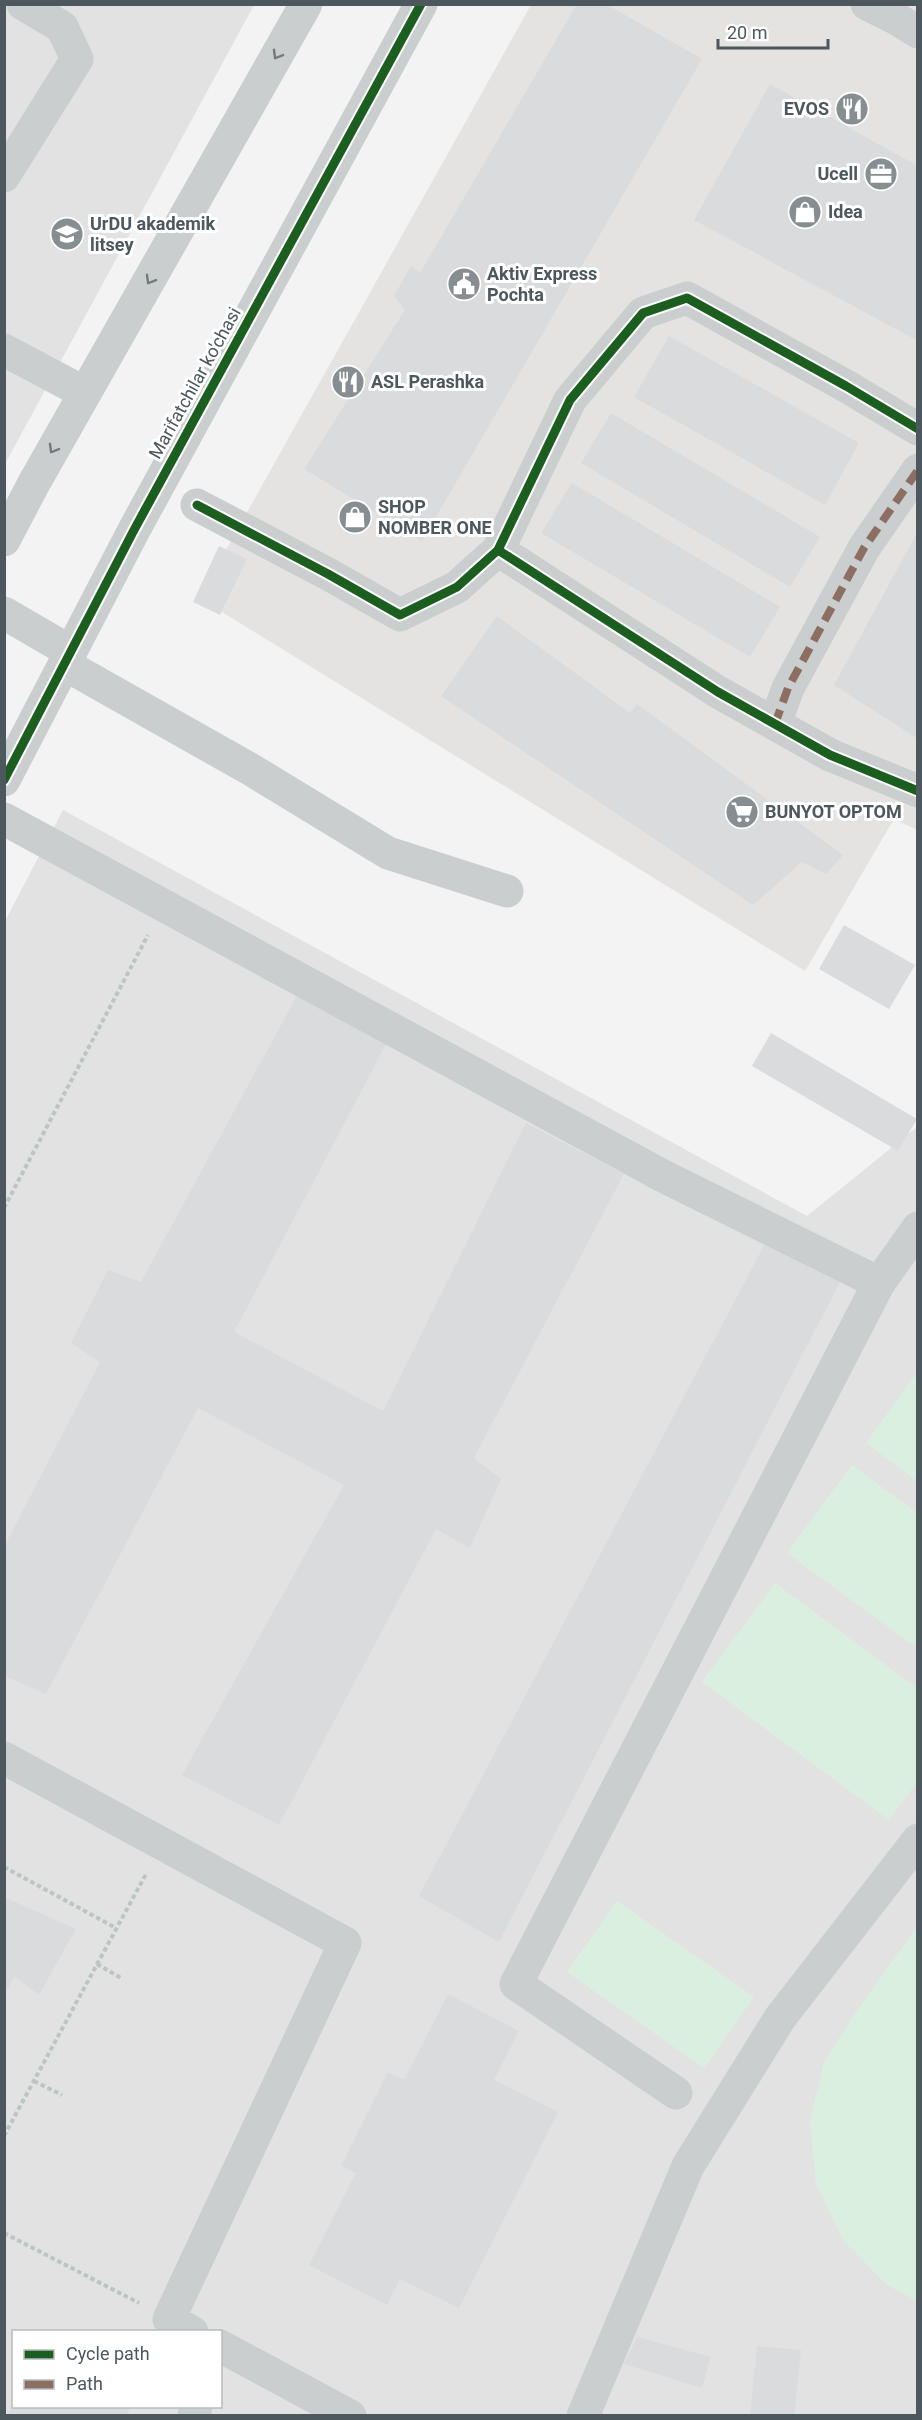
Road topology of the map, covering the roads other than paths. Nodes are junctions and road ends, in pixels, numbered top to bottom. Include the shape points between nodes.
1 (23, 4) edge
2 (306, 4) edge
3 (421, 4) edge
4 (867, 4) edge
5 (918, 32) edge
6 (4, 176) edge
7 (4, 350) edge
8 (85, 393) junction
9 (918, 429) edge
10 (918, 470) edge
11 (197, 505) dead end
12 (4, 540) edge
13 (498, 550) junction
14 (4, 613) edge
15 (68, 658) junction
16 (776, 724) junction
17 (4, 780) edge
18 (918, 791) edge
19 (4, 819) edge
20 (507, 891) dead end
21 (918, 1228) edge
22 (879, 1283) junction
23 (4, 1758) edge
24 (918, 1840) edge
25 (676, 2093) dead end
26 (181, 2325) edge
27 (222, 2347) edge
28 (350, 2415) edge
29 (583, 2415) edge

1 - 6 street via 62,27 77,59
2 -> 8 street
3 - 15 street, Marifatchilar ko'chasi
4 - 5 street
7 - 8 street
8 -> 12 street
9 - 13 street via 687,298 643,313 570,400
10 - 16 street via 864,548 788,688
11 - 13 street via 400,615 458,587
13 - 16 street via 718,692
14 - 15 street
15 - 17 street, Marifatchilar ko'chasi
15 - 20 street via 388,853
16 - 18 street via 830,755
19 - 22 street via 663,1176
21 - 22 street
22 - 25 street via 516,1984
23 - 26 street via 345,1943
24 - 29 street via 780,2018 688,2166
27 - 28 street

